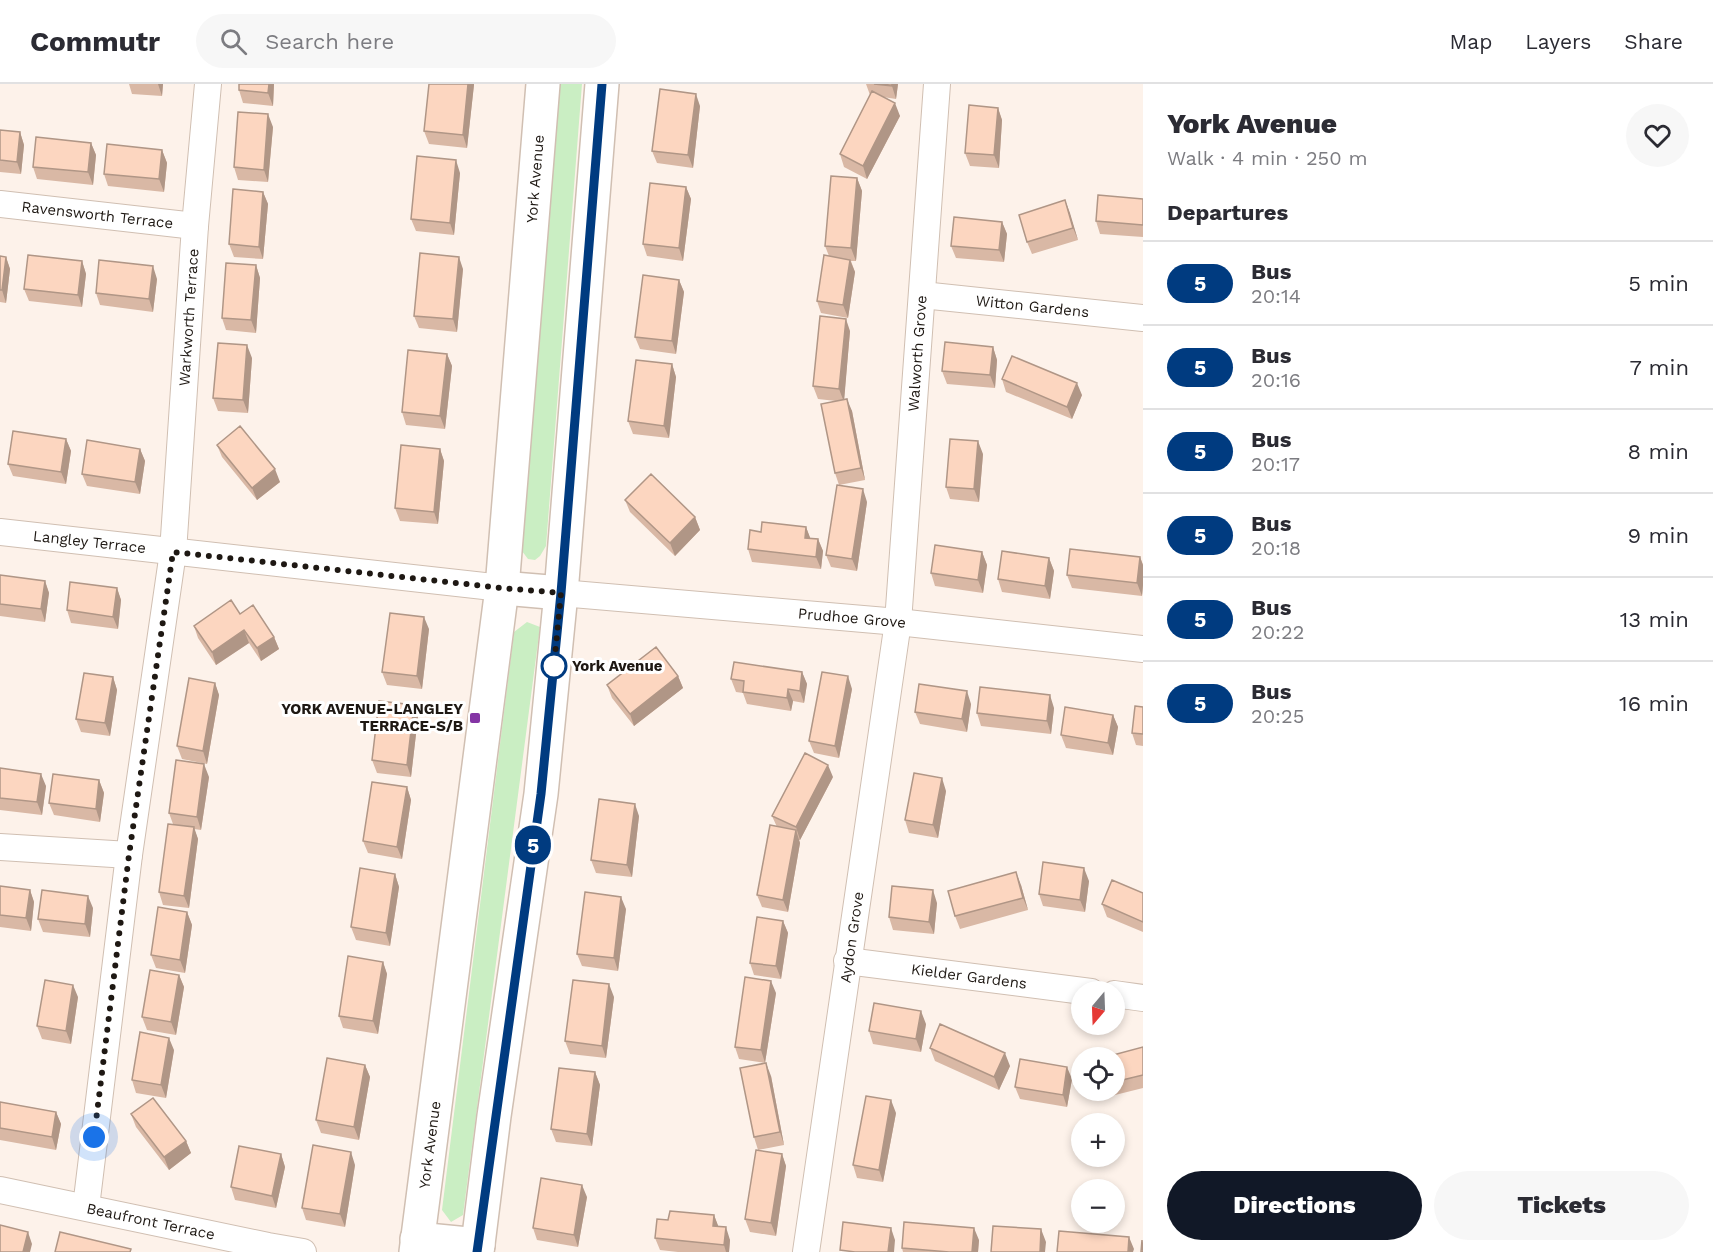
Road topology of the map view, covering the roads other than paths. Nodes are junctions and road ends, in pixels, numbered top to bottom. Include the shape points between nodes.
1 (208, 84) edge
2 (543, 84) edge
3 (602, 84) edge
4 (937, 84) edge
5 (0, 204) edge
6 (195, 226) junction
7 (922, 295) junction
8 (1143, 318) edge
9 (0, 532) edge
10 (173, 552) junction
11 (502, 588) junction
12 (561, 593) junction
13 (898, 622) junction
14 (1143, 649) edge
15 (0, 847) edge
16 (129, 855) junction
17 (847, 961) junction
18 (1071, 989) edge
19 (1125, 996) edge
20 (1143, 998) edge
21 (0, 1190) edge
22 (86, 1207) junction
23 (416, 1246) edge
24 (477, 1249) edge
25 (303, 1252) edge
26 (806, 1252) edge

1 - 6 street, Warkworth Terrace
2 - 11 main road, York Avenue
3 - 12 main road, York Avenue
4 - 7 street, Walworth Grove
5 - 6 street, Ravensworth Terrace
6 - 10 street, Warkworth Terrace
7 - 8 street, Witton Gardens
7 - 13 street, Walworth Grove
9 - 10 street, Langley Terrace
10 - 11 street, Langley Terrace
10 - 16 street, Warkworth Terrace
11 - 12 main road
11 - 23 main road, York Avenue
12 - 13 street, Prudhoe Grove
12 - 24 main road, York Avenue via 541,794
13 - 14 street, Prudhoe Grove
13 - 17 street, Aydon Grove
15 - 16 street
16 - 22 street, Warkworth Terrace
17 - 18 street, Kielder Gardens
17 - 26 street, Aydon Grove
19 - 20 street
21 - 22 street, Beaufront Terrace
22 - 25 street, Beaufront Terrace
23 - 24 main road, York Avenue

